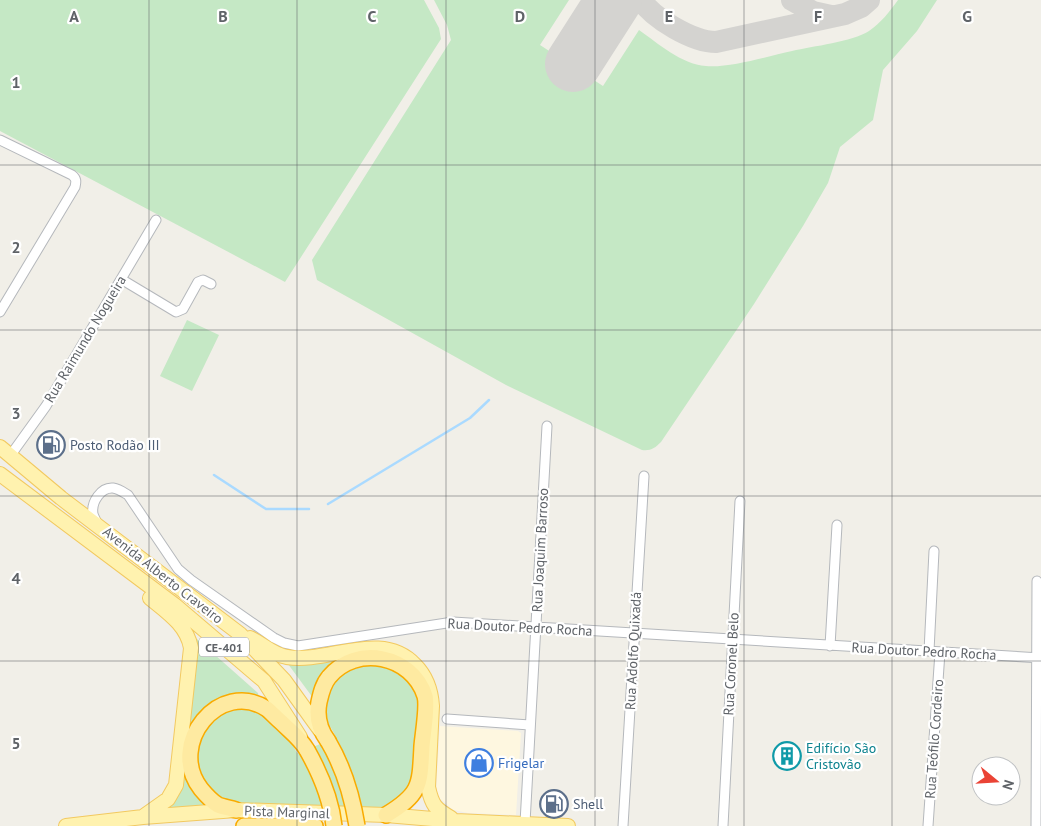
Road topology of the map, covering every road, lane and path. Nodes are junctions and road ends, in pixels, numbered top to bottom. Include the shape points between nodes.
1 (0, 140) edge
2 (156, 220) dead end
3 (121, 279) junction
4 (211, 284) dead end
5 (0, 312) edge
6 (547, 426) dead end
7 (5, 451) edge
8 (0, 474) edge
9 (644, 476) dead end
10 (740, 501) dead end
11 (98, 525) junction
12 (837, 525) dead end
13 (934, 551) dead end
14 (129, 572) junction
15 (1037, 581) dead end
16 (536, 628) junction
17 (240, 634) junction
18 (633, 634) junction
19 (732, 639) junction
20 (830, 646) junction
21 (929, 652) junction
22 (940, 652) junction
23 (1039, 658) edge
24 (448, 719) dead end
25 (530, 725) junction
26 (324, 736) junction
27 (304, 744) junction
28 (236, 810) junction
29 (386, 815) junction
30 (143, 816) junction
31 (456, 821) junction
32 (525, 823) junction
33 (66, 826) edge
34 (244, 826) edge
35 (315, 826) edge
36 (334, 826) edge
37 (357, 826) edge
38 (568, 826) edge
39 (623, 826) edge
40 (723, 826) edge
41 (928, 826) edge
42 (1036, 826) edge

1 - 5 street via 76,179 75,188
2 - 3 street, Rua Raimundo Nogueira
3 - 4 street via 176,312 184,309 198,282 203,280
3 - 7 street, Rua Raimundo Nogueira via 46,406
6 - 16 street, Rua Joaquim Barroso
7 - 11 main road, Avenida Alberto Craveiro / CE-401
8 - 14 main road, Avenida Alberto Craveiro / CE-401
9 - 18 street, Rua Adolfo Quixadá
10 - 19 street, Rua Coronel Belo
11 - 16 street, Rua Doutor Pedro Rocha via 93,513 98,496 116,488 128,495 178,569 284,643 298,646 453,622
11 - 17 main road, Avenida Alberto Craveiro / CE-401
12 - 20 street
13 - 21 street
14 - 27 main road, Avenida Alberto Craveiro / CE-401 via 176,606 264,681
14 - 30 main road via 142,591 185,630 191,648 176,785 168,800
15 - 23 street
16 - 18 street, Rua Doutor Pedro Rocha
16 - 25 street, Rua Joaquim Barroso
17 - 26 main road, Avenida Alberto Craveiro / CE-401 via 284,680
17 - 31 main road via 287,657 316,657 374,648 396,652 413,663 431,694 428,787 431,799 438,811
18 - 19 street, Rua Doutor Pedro Rocha
18 - 39 street, Rua Adolfo Quixadá
19 - 20 street, Rua Doutor Pedro Rocha
19 - 40 street, Rua Coronel Belo
20 - 21 street, Rua Doutor Pedro Rocha
21 - 22 street, Rua Doutor Pedro Rocha
22 - 23 street, Rua Doutor Pedro Rocha
22 - 41 street, Rua Teófilo Cordeiro
23 - 42 street
24 - 25 street
25 - 32 street, Rua Joaquim Barroso
26 - 29 highway via 318,707 321,692 329,676 342,667 361,659 380,659 397,663 414,675 425,698 420,779 412,796
26 - 37 highway, Avenida Alberto Craveiro / CE-401, bridge via 349,786
27 - 28 highway via 268,710 256,704 234,703 205,718 190,746 194,780 217,804
27 - 36 highway, Avenida Alberto Craveiro / CE-401, bridge via 316,764
28 - 29 main road, Pista Marginal
28 - 30 main road, Pista Marginal
29 - 31 main road, Pista Marginal
30 - 33 main road, Pista Marginal
31 - 32 main road, Pista Marginal
32 - 38 main road, Pista Marginal
34 - 35 highway

